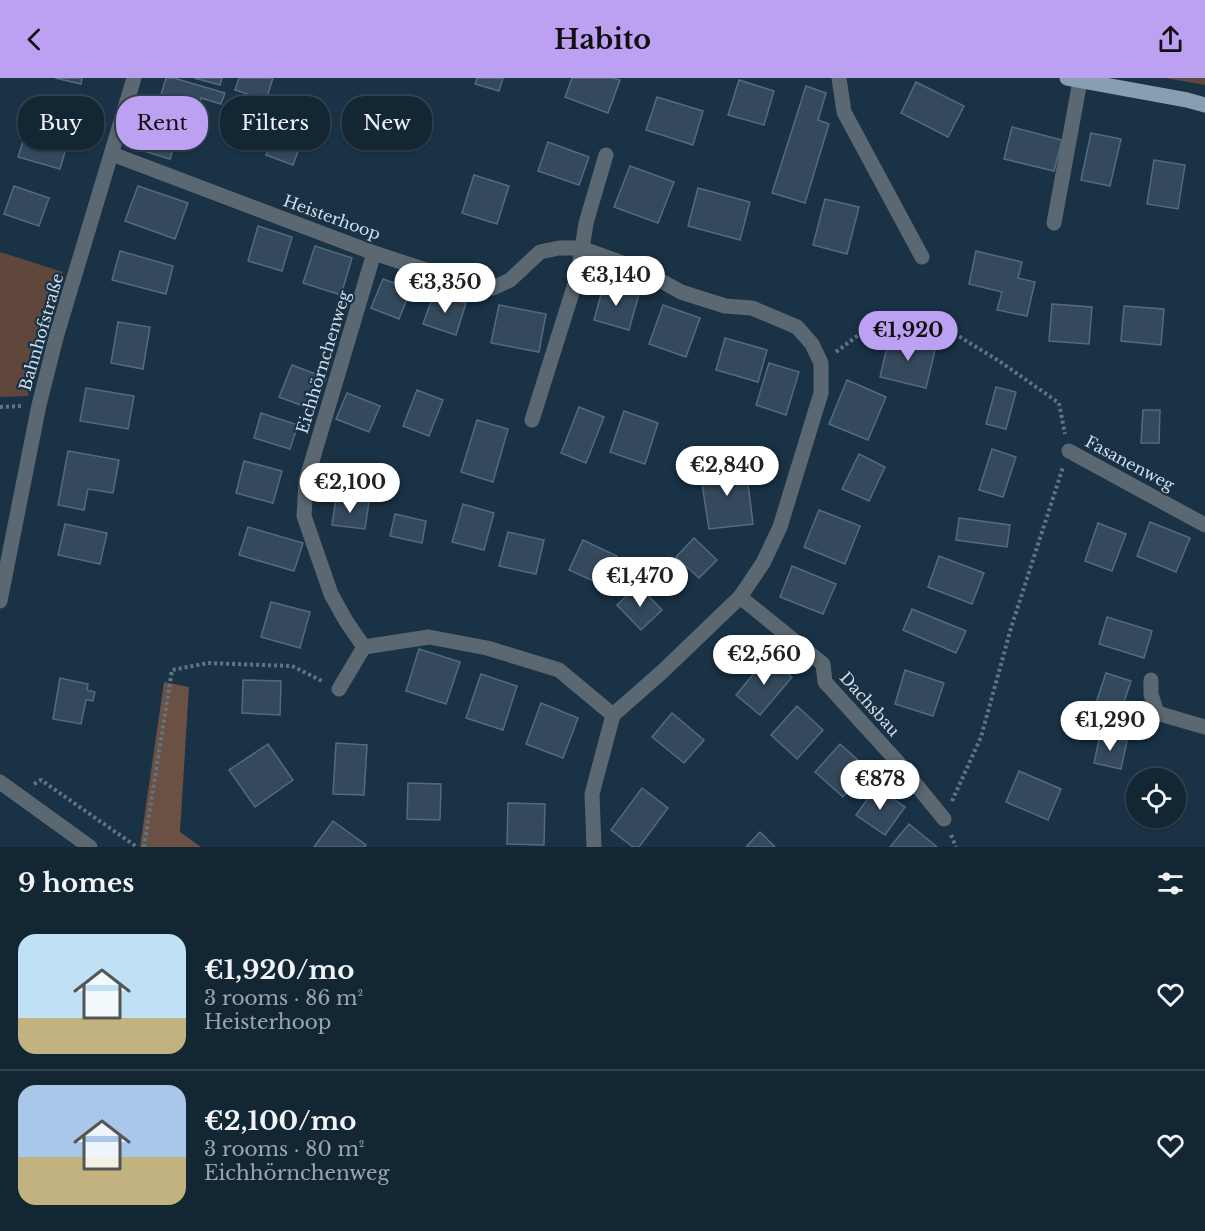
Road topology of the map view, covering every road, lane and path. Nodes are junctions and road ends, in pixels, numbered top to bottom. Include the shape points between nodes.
1 (134, 78) edge
2 (839, 78) edge
3 (1074, 79) edge
4 (1205, 105) edge
5 (112, 154) junction
6 (606, 155) dead end
7 (1054, 223) dead end
8 (581, 248) junction
9 (374, 253) junction
10 (922, 257) dead end
11 (821, 363) junction
12 (532, 420) dead end
13 (1069, 451) junction
14 (1205, 525) edge
15 (2, 582) edge
16 (740, 597) junction
17 (0, 601) edge
18 (364, 647) junction
19 (1151, 680) dead end
20 (339, 689) joint
21 (613, 715) junction
22 (1205, 727) edge
23 (0, 782) edge
24 (17, 794) junction
25 (944, 819) junction
26 (90, 847) edge
27 (137, 847) edge
28 (144, 847) edge
29 (594, 847) edge
30 (956, 847) edge

1 - 5 street, Bahnhofstraße
2 - 10 street via 844,112
3 - 4 main road
3 - 7 street
5 - 9 street, Heisterhoop
5 - 15 street, Bahnhofstraße via 57,334
6 - 8 street
8 - 9 street, Heisterhoop via 540,252 510,280 493,288 475,286
8 - 11 street, Heisterhoop via 642,270 681,292 725,306 752,308 797,327 812,344
8 - 12 street via 578,274
9 - 18 street, Eichhörnchenweg via 306,481 304,516 332,594
11 - 13 path via 877,321 934,321 1059,403
11 - 16 street via 821,393 780,527
13 - 14 street, Fasanenweg
13 - 25 path via 1011,628 981,736
15 - 17 street, Bahnhofstraße
16 - 21 street
16 - 25 street, Dachsbau via 823,664 825,682
18 - 20 street
18 - 21 street via 429,638 487,648 560,670
19 - 22 street via 1157,713
20 - 28 path via 292,666 208,663 172,670
21 - 29 street via 592,794
23 - 24 street
24 - 26 street
24 - 27 path via 41,780
25 - 30 path

